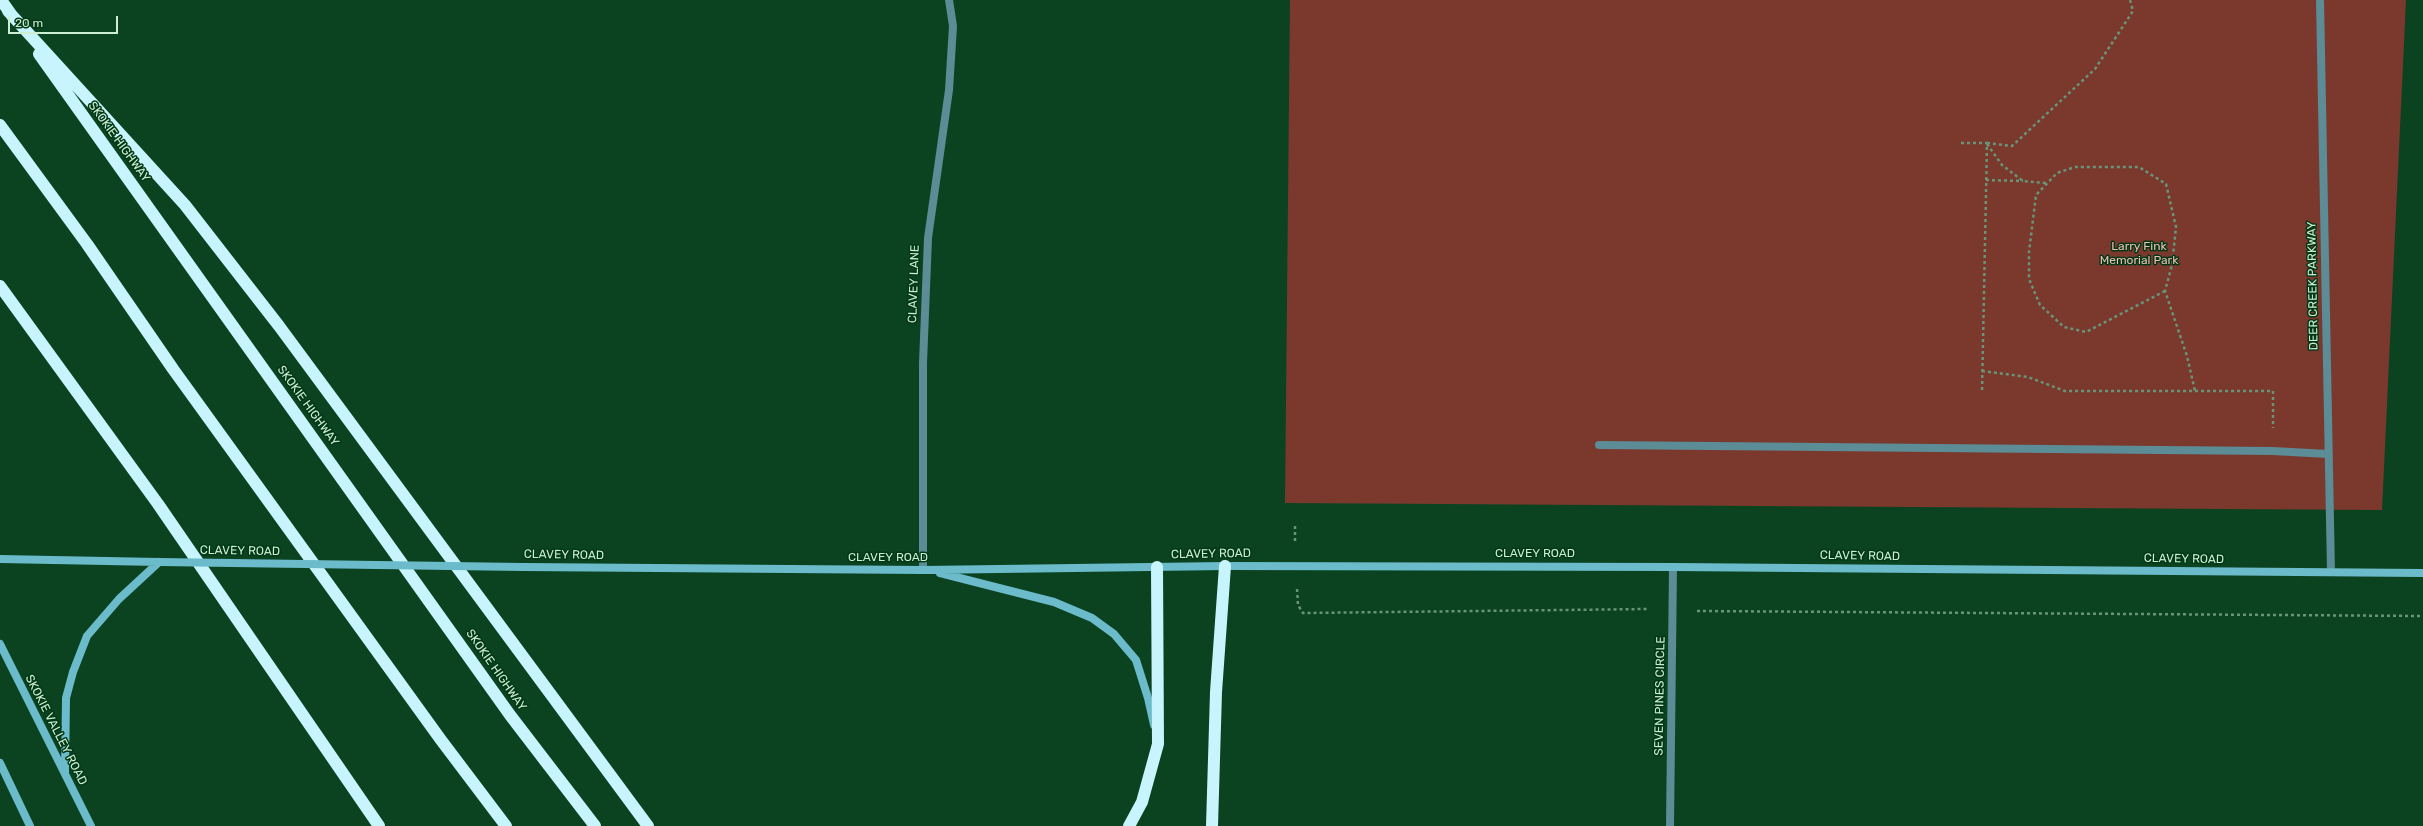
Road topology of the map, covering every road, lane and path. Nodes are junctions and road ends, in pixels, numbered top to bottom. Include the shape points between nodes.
1 (0, 0) edge
2 (949, 0) edge
3 (2130, 0) edge
4 (2320, 0) edge
5 (8, 11) junction
6 (0, 125) edge
7 (1961, 143) dead end
8 (1987, 143) junction
9 (1986, 180) junction
10 (2023, 181) junction
11 (2048, 183) junction
12 (0, 286) edge
13 (2165, 291) junction
14 (1982, 371) junction
15 (2195, 391) junction
16 (1982, 392) dead end
17 (2273, 430) dead end
18 (1599, 445) dead end
19 (2328, 454) junction
20 (0, 559) edge
21 (159, 562) junction
22 (1225, 566) junction
23 (1157, 567) junction
24 (1673, 567) junction
25 (926, 570) junction
26 (2331, 572) junction
27 (2423, 573) edge
28 (1298, 605) dead end
29 (1620, 608) dead end
30 (1716, 611) dead end
31 (2423, 616) edge
32 (0, 644) edge
33 (1158, 744) junction
34 (0, 763) edge
35 (65, 773) junction
36 (30, 826) edge
37 (91, 826) edge
38 (379, 826) edge
39 (506, 826) edge
40 (595, 826) edge
41 (648, 826) edge
42 (1129, 826) edge
43 (1212, 826) edge
44 (1670, 826) edge

1 - 5 highway, SKOKIE HIGHWAY
2 - 25 street, CLAVEY LANE via 953,26 948,90 928,238 923,363
3 - 8 path via 2133,11 2095,69 2012,146
4 - 19 street, DEER CREEK PARKWAY
5 - 40 highway, SKOKIE HIGHWAY via 510,715
5 - 41 highway via 190,211 280,326
6 - 39 highway via 87,244 177,375
7 - 8 path
8 - 9 path
8 - 10 path via 2002,165
9 - 10 path
9 - 14 path
10 - 11 path
11 - 13 path via 2057,173 2074,167 2139,167 2166,184 2176,227 2172,264
11 - 13 path via 2036,195 2029,252 2030,279 2040,305 2064,327 2086,332
12 - 38 highway via 158,504
13 - 15 path via 2187,356
14 - 15 path via 2028,377 2064,391
14 - 16 path
15 - 17 path via 2273,391
18 - 19 street via 2273,451
19 - 26 street, DEER CREEK PARKWAY
20 - 21 main road, CLAVEY ROAD
21 - 25 main road, CLAVEY ROAD, bridge
21 - 35 main road via 119,599 87,636 66,698
22 - 23 main road, CLAVEY ROAD
22 - 24 main road, CLAVEY ROAD
22 - 43 highway via 1216,692
23 - 25 main road, CLAVEY ROAD
23 - 33 highway
24 - 26 main road, CLAVEY ROAD
24 - 44 street, SEVEN PINES CIRCLE
25 - 33 main road via 1054,602 1092,618 1114,634 1136,660
26 - 27 main road, CLAVEY ROAD
28 - 29 path via 1303,613
30 - 31 path
32 - 35 main road, SKOKIE VALLEY ROAD
33 - 42 highway via 1142,802
34 - 36 main road
35 - 37 main road, SKOKIE VALLEY ROAD

